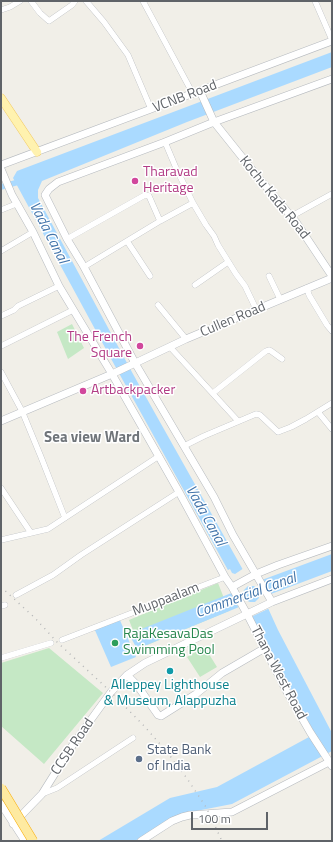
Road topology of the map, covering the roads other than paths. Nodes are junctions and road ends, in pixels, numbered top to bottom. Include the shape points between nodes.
1 (20, 1) edge
2 (31, 1) edge
3 (75, 1) edge
4 (86, 1) edge
5 (143, 1) edge
6 (315, 1) edge
7 (1, 10) edge
8 (332, 41) edge
9 (332, 79) edge
10 (198, 93) junction
11 (1, 98) edge
12 (151, 110) junction
13 (213, 121) junction
14 (165, 142) junction
15 (37, 152) junction
16 (1, 165) edge
17 (2, 172) edge
18 (332, 194) edge
19 (193, 203) junction
20 (16, 204) junction
21 (1, 210) edge
22 (292, 216) junction
23 (160, 221) junction
24 (33, 232) junction
25 (67, 239) junction
26 (127, 241) junction
27 (1, 251) edge
28 (228, 262) junction
29 (84, 267) junction
30 (150, 276) dead end
31 (269, 276) dead end
32 (332, 277) edge
33 (195, 285) dead end
34 (59, 286) junction
35 (307, 288) junction
36 (280, 299) junction
37 (158, 305) dead end
38 (256, 309) junction
39 (73, 310) junction
40 (1, 316) edge
41 (332, 331) edge
42 (186, 339) junction
43 (1, 346) edge
44 (170, 346) junction
45 (282, 359) dead end
46 (134, 363) junction
47 (1, 372) edge
48 (113, 373) junction
49 (213, 393) junction
50 (332, 403) edge
51 (22, 411) junction
52 (318, 412) junction
53 (1, 421) edge
54 (238, 421) junction
55 (332, 429) edge
56 (184, 446) junction
57 (159, 456) junction
58 (1, 488) edge
59 (179, 492) junction
60 (65, 518) junction
61 (31, 533) junction
62 (1, 540) edge
63 (332, 546) edge
64 (254, 576) junction
65 (225, 577) junction
66 (332, 579) edge
67 (234, 588) junction
68 (16, 595) dead end
69 (269, 601) junction
70 (247, 613) junction
71 (62, 640) dead end
72 (51, 643) dead end
73 (265, 648) junction
74 (1, 658) edge
75 (127, 675) junction
76 (133, 738) dead end
77 (329, 761) edge
78 (1, 788) edge
79 (42, 794) junction
80 (1, 804) edge
81 (13, 824) junction
82 (25, 841) edge
83 (33, 841) edge
84 (141, 841) edge

1 - 7 street
2 - 3 street via 49,21
4 - 12 street via 128,55
5 - 10 street
6 - 8 street
8 - 10 main road, VCNB Road
9 - 13 main road
10 - 12 main road, VCNB Road
10 - 13 main road, Kochu Kada Road
11 - 15 main road
12 - 15 main road, VCNB Road
13 - 14 main road
13 - 22 main road, Kochu Kada Road
14 - 19 street
14 - 25 main road via 58,182 49,189 45,195
15 - 16 main road, VCNB Road
17 - 20 main road, Thana West Road
18 - 22 street
19 - 23 street
19 - 28 street
20 - 21 street
20 - 24 main road, Thana West Road
22 - 32 main road, Kochu Kada Road
23 - 25 street via 149,196 145,196
23 - 26 street
24 - 27 street
24 - 34 main road, Thana West Road
25 - 29 main road
26 - 29 street
26 - 30 street
28 - 33 street
28 - 38 street via 245,286
29 - 46 main road
31 - 36 street
32 - 35 main road, Cullen Road
34 - 39 main road, Thana West Road
34 - 40 street
35 - 36 main road, Cullen Road
35 - 41 street
36 - 38 main road, Cullen Road
37 - 42 street
38 - 42 main road, Cullen Road
39 - 43 street
39 - 48 main road, Thana West Road
42 - 44 main road, Cullen Road
44 - 46 main road, Cullen Road
44 - 49 street
45 - 49 street via 269,350 266,351
46 - 48 main road, Cullen Road
46 - 56 main road
47 - 51 street
48 - 51 main road
48 - 57 main road, Thana West Road
49 - 54 street
50 - 52 street
51 - 53 main road
51 - 60 street
52 - 54 street via 278,432 258,414
52 - 55 street
54 - 56 street
56 - 64 main road via 214,497
57 - 59 main road, Thana West Road
57 - 60 street
58 - 61 street
59 - 65 main road, Thana West Road
59 - 68 street via 53,575
60 - 61 street via 48,529
61 - 62 street
63 - 64 main road
64 - 67 main road
64 - 69 main road via 260,582
65 - 67 main road, Thana West Road
65 - 71 street, Muppaalam
66 - 69 main road
67 - 70 main road, Thana West Road
69 - 70 main road, CCSB Road
70 - 73 main road, Thana West Road
70 - 75 main road, CCSB Road via 145,663
72 - 74 street
73 - 75 main road via 222,673 162,716 158,715
73 - 77 main road, Thana West Road via 287,692
75 - 79 main road, CCSB Road via 111,692 74,743
76 - 79 street via 56,788
77 - 84 main road via 232,812 182,817
78 - 83 highway, bridge
79 - 81 main road, CCSB Road
80 - 81 main road
81 - 82 main road

